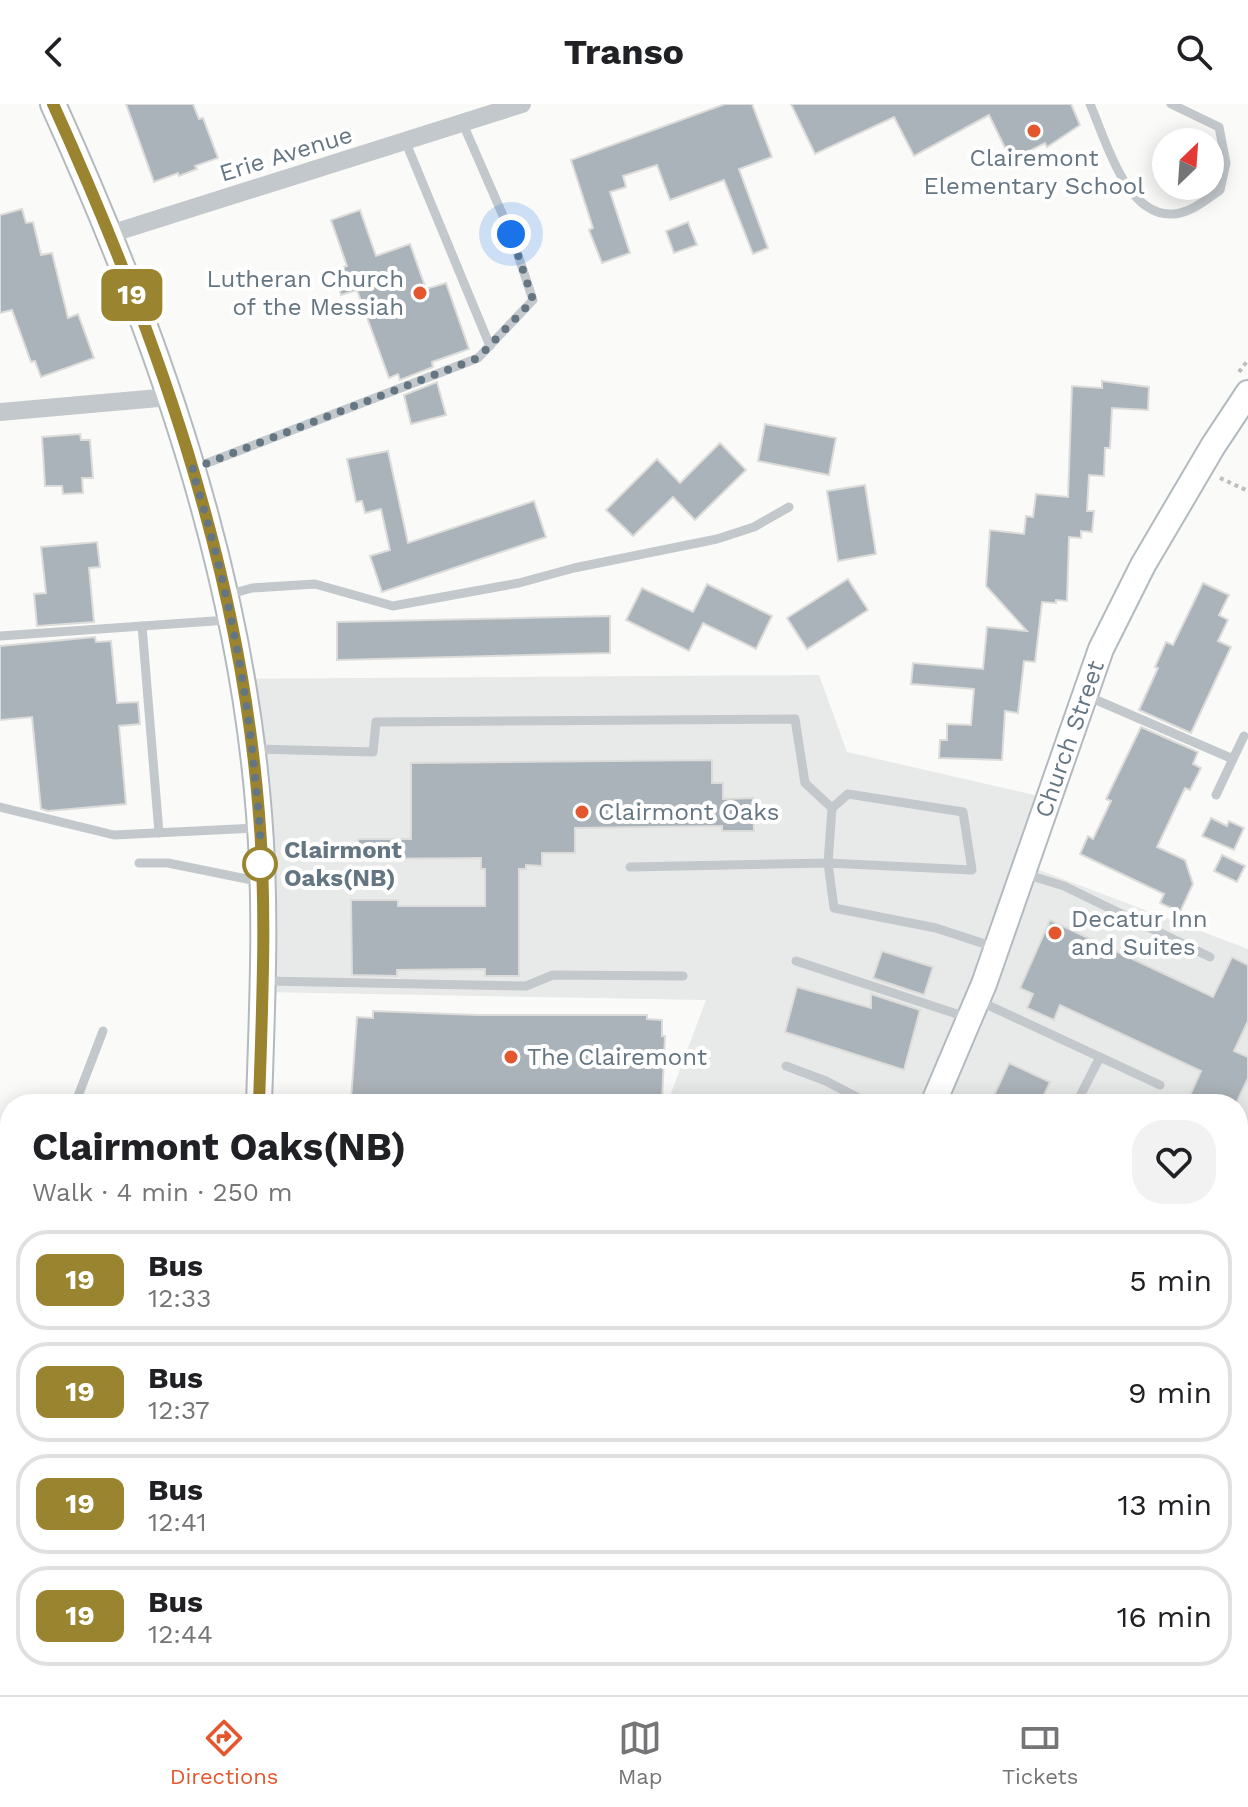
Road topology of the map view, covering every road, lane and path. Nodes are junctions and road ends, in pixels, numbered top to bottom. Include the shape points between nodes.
1 (53, 104) edge
2 (522, 104) edge
3 (1090, 104) edge
4 (1171, 104) edge
5 (463, 124) junction
6 (406, 143) junction
7 (110, 234) junction
8 (490, 346) junction
9 (1248, 393) edge
10 (170, 397) junction
11 (0, 412) edge
12 (192, 469) junction
13 (1207, 471) junction
14 (1248, 491) edge
15 (789, 507) dead end
16 (226, 595) junction
17 (231, 620) junction
18 (142, 626) junction
19 (0, 636) edge
20 (1084, 695) junction
21 (1244, 736) dead end
22 (252, 749) junction
23 (1233, 759) junction
24 (1216, 795) dead end
25 (0, 807) edge
26 (832, 808) junction
27 (260, 828) junction
28 (159, 833) junction
29 (139, 863) dead end
30 (828, 863) junction
31 (630, 867) dead end
32 (1025, 874) junction
33 (262, 882) junction
34 (998, 948) junction
35 (1210, 957) dead end
36 (796, 961) dead end
37 (683, 976) dead end
38 (262, 981) junction
39 (974, 1009) junction
40 (103, 1031) dead end
41 (1100, 1057) junction
42 (786, 1066) dead end
43 (1160, 1085) dead end
44 (79, 1094) edge
45 (259, 1094) edge
46 (851, 1094) edge
47 (937, 1094) edge
48 (1081, 1094) edge

1 - 7 main road
2 - 5 street, Erie Avenue
3 - 4 lane via 1126,187 1141,204 1169,215 1197,207 1220,190 1226,163 1219,127
5 - 6 street, Erie Avenue
5 - 8 lane via 533,300
6 - 7 street, Erie Avenue
6 - 8 lane
7 - 10 main road
8 - 12 lane via 478,358
9 - 13 main road, Church Street
10 - 11 street
10 - 12 main road
12 - 16 main road
13 - 14 path
13 - 20 main road, Church Street via 1138,575
15 - 16 lane via 754,527 717,539 393,606 315,584
16 - 17 main road
17 - 18 lane
17 - 22 main road
18 - 19 lane
18 - 28 lane
20 - 23 lane
20 - 32 main road, Church Street
21 - 23 lane
22 - 26 lane via 373,752 376,722 795,719 805,783
22 - 27 main road
23 - 24 lane
25 - 28 lane via 114,835
26 - 30 lane
26 - 30 lane via 848,794 963,812 972,870
27 - 28 lane
27 - 33 main road
29 - 33 lane via 168,863
30 - 31 lane
30 - 34 lane via 834,908 936,928
32 - 34 main road, Church Street
32 - 35 lane via 1064,886
33 - 38 main road
34 - 39 main road, Church Street
36 - 39 lane
37 - 38 lane via 553,975 526,986
38 - 45 main road
39 - 41 lane
39 - 47 main road, Church Street
40 - 44 lane
41 - 43 lane
41 - 48 lane
42 - 46 lane

